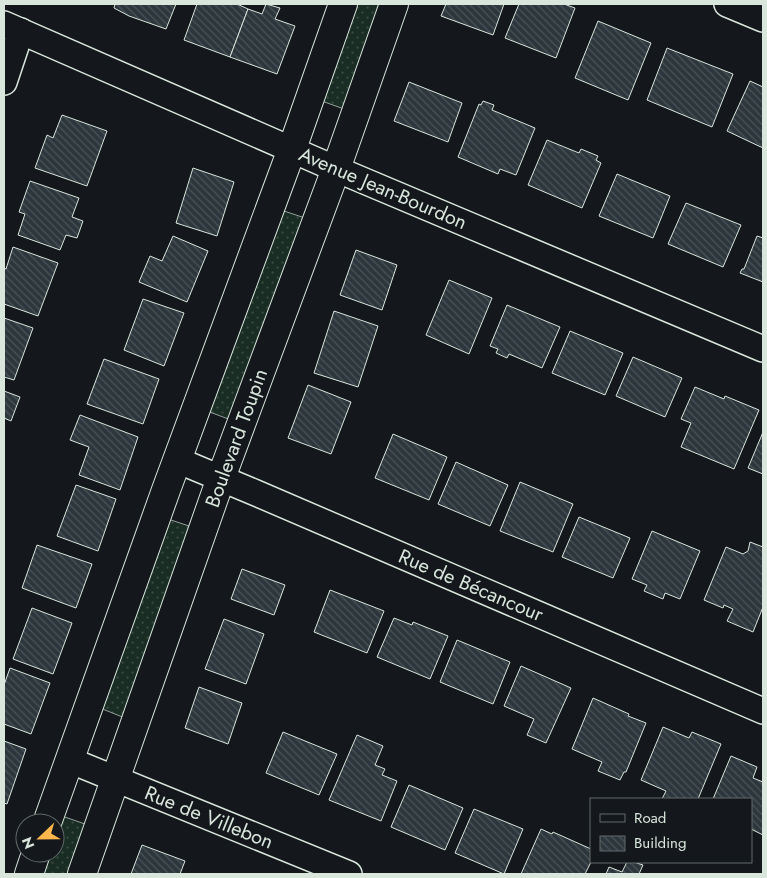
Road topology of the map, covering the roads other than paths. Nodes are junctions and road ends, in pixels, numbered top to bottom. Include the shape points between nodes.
1 (343, 4) edge
2 (394, 4) edge
3 (727, 4) edge
4 (763, 19) edge
5 (12, 28) edge
6 (4, 82) edge
7 (292, 150) junction
8 (336, 169) junction
9 (763, 349) edge
10 (178, 460) junction
11 (221, 478) junction
12 (763, 711) edge
13 (69, 760) junction
14 (116, 778) junction
15 (50, 813) edge
16 (82, 874) edge
17 (349, 874) edge

1 - 7 street
2 - 8 street, Boulevard Toupin
3 - 4 street
5 - 6 street
5 - 7 street, Avenue Jean-Bourdon
7 - 8 street, Avenue Jean-Bourdon
7 - 10 street
8 - 9 street, Avenue Jean-Bourdon
8 - 11 street, Boulevard Toupin
10 - 11 street, Rue de Bécancour
10 - 13 street
11 - 12 street, Rue de Bécancour
11 - 14 street, Boulevard Toupin
13 - 14 street, Rue de Villebon
13 - 15 street
14 - 16 street, Boulevard Toupin
14 - 17 street, Rue de Villebon

